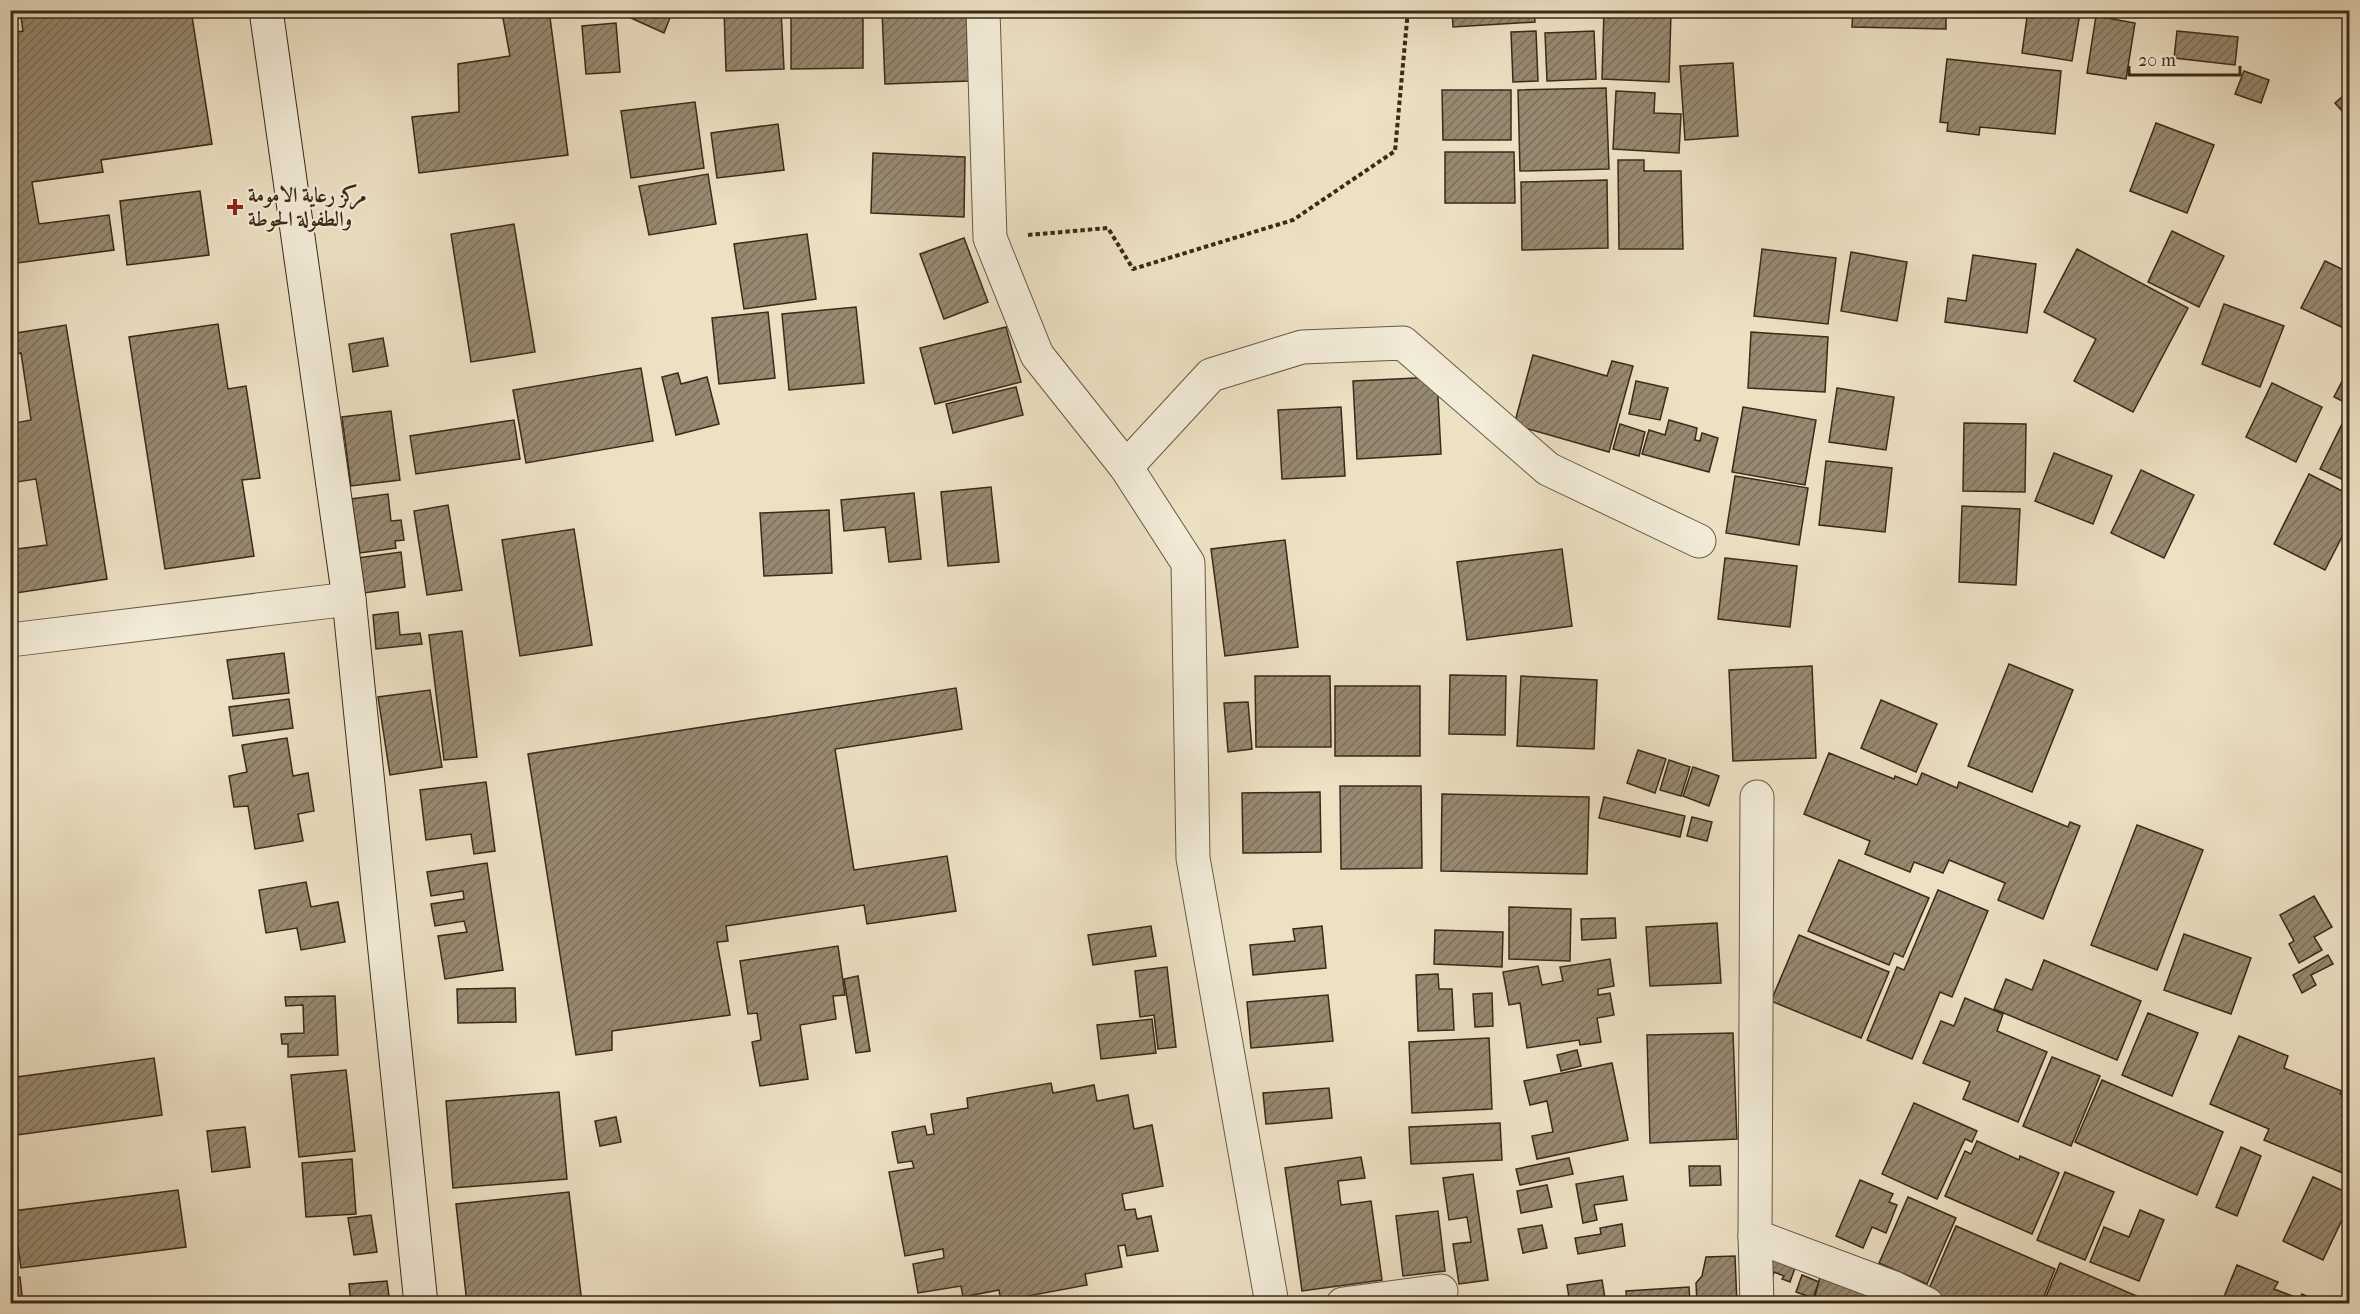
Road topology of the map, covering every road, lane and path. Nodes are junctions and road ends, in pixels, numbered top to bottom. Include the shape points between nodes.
1 (266, 10) edge
2 (983, 10) edge
3 (1408, 10) edge
4 (990, 238) junction
5 (1126, 467) junction
6 (1700, 541) dead end
7 (349, 599) junction
8 (10, 640) edge
9 (1757, 797) dead end
10 (1755, 1236) junction
11 (1441, 1291) dead end
12 (1892, 1296) edge
13 (421, 1304) edge
14 (1272, 1304) edge
15 (1343, 1304) edge
16 (1757, 1304) edge
17 (1927, 1304) edge

1 - 7 street
2 - 4 street
3 - 4 path via 1395,152 1293,220 1133,269 1108,228
4 - 5 street via 1037,356
5 - 6 street via 1211,375 1302,347 1404,343 1548,469
5 - 14 street via 1188,563 1193,858
7 - 8 street
7 - 13 street
9 - 10 street
10 - 12 street
10 - 16 street
11 - 15 street
12 - 17 street

